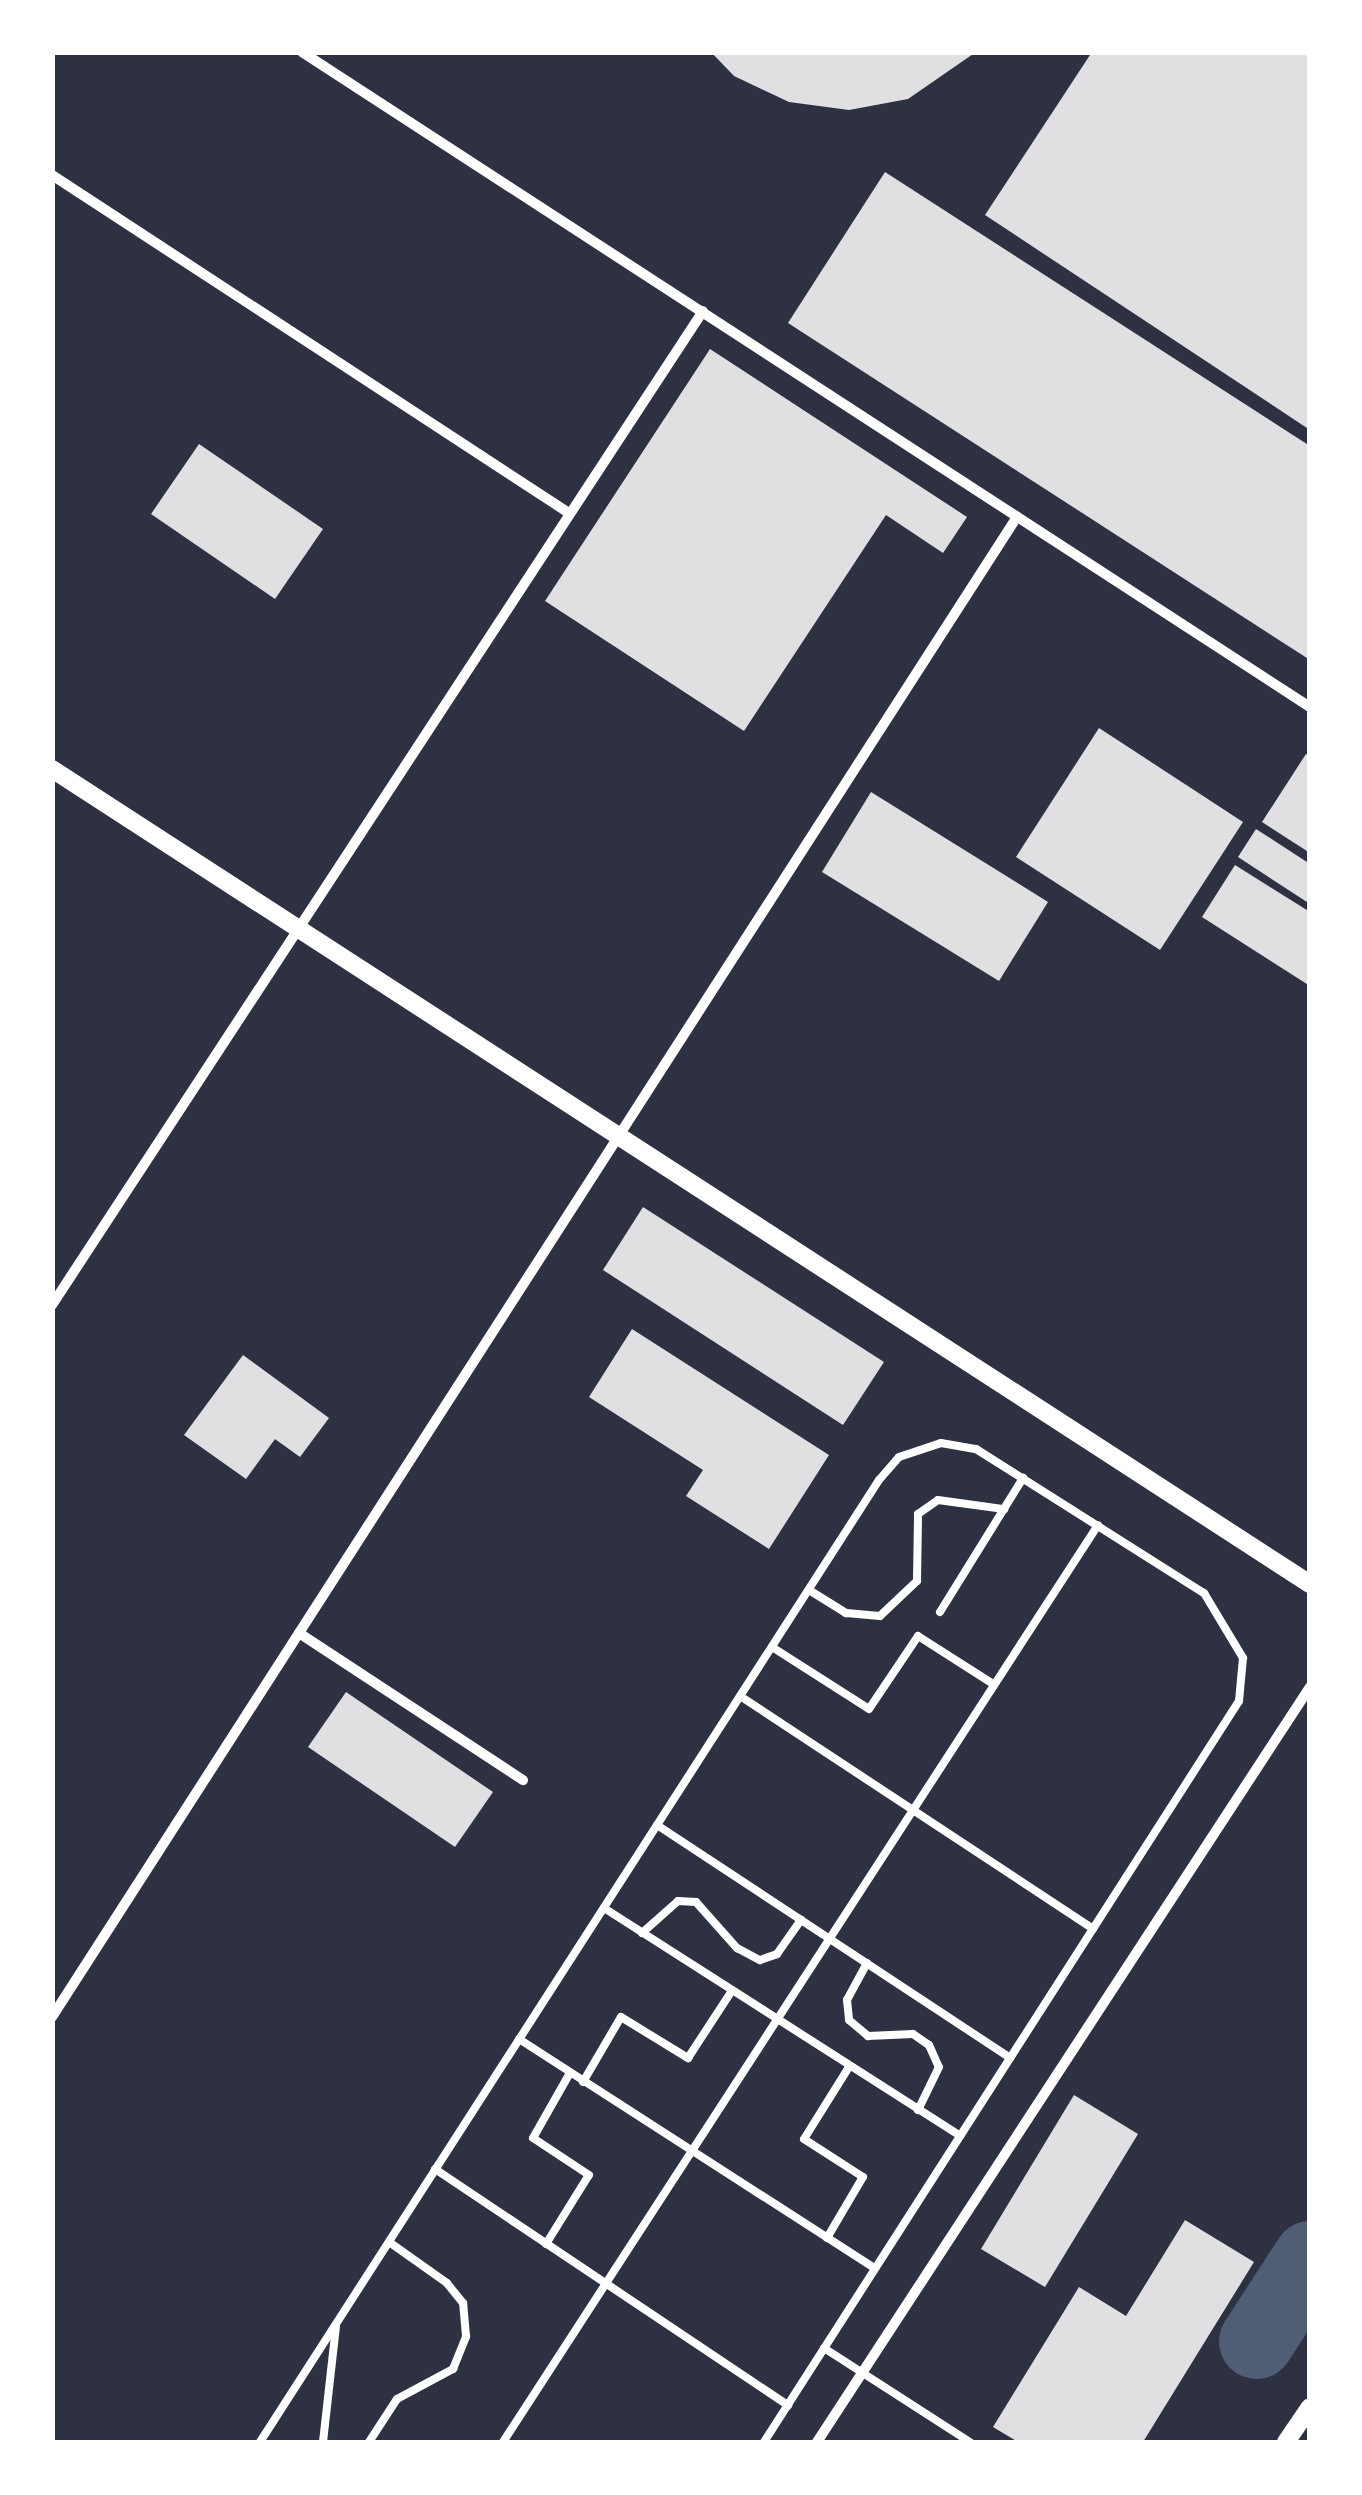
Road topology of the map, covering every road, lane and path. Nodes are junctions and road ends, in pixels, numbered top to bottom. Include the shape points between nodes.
1 (302, 52) edge
2 (52, 174) edge
3 (703, 311) junction
4 (570, 513) junction
5 (1017, 517) junction
6 (1310, 708) edge
7 (52, 769) edge
8 (296, 931) junction
9 (622, 1137) junction
10 (52, 1305) edge
11 (1023, 1478) junction
12 (1004, 1509) junction
13 (1098, 1525) junction
14 (1310, 1584) edge
15 (808, 1590) junction
16 (940, 1612) dead end
17 (299, 1633) junction
18 (772, 1646) junction
19 (994, 1684) junction
20 (1310, 1687) edge
21 (740, 1696) junction
22 (522, 1780) dead end
23 (911, 1809) junction
24 (657, 1825) junction
25 (604, 1908) junction
26 (801, 1920) junction
27 (1094, 1929) junction
28 (642, 1933) junction
29 (829, 1939) junction
30 (866, 1963) junction
31 (731, 1992) junction
32 (53, 2014) edge
33 (776, 2021) junction
34 (520, 2040) junction
35 (1010, 2058) junction
36 (849, 2067) junction
37 (570, 2073) junction
38 (584, 2082) junction
39 (918, 2110) junction
40 (960, 2136) junction
41 (691, 2152) junction
42 (435, 2170) junction
43 (827, 2238) junction
44 (389, 2242) junction
45 (546, 2244) junction
46 (875, 2268) junction
47 (606, 2284) junction
48 (336, 2323) junction
49 (824, 2348) junction
50 (863, 2372) junction
51 (788, 2405) junction
52 (1310, 2406) edge
53 (260, 2442) edge
54 (323, 2442) edge
55 (369, 2442) edge
56 (503, 2442) edge
57 (764, 2442) edge
58 (817, 2442) edge
59 (970, 2442) edge
60 (1286, 2442) edge

1 - 3 street
2 - 4 street
3 - 4 street
3 - 5 street
4 - 8 street
5 - 6 street
5 - 9 street
7 - 8 street
8 - 9 street
8 - 10 street
9 - 14 street
9 - 17 street
11 - 12 lane
11 - 13 lane
11 - 15 lane via 976,1449 941,1443 899,1457
12 - 15 lane via 938,1500 918,1514 918,1581 880,1616 846,1613
12 - 16 lane
13 - 19 lane
13 - 27 lane via 1204,1593 1243,1658 1240,1701
15 - 18 lane
17 - 22 street
17 - 32 street
18 - 19 lane via 868,1709 918,1636
18 - 21 lane
19 - 23 lane
20 - 50 street
21 - 23 lane
21 - 24 lane
23 - 27 lane
23 - 29 lane
24 - 25 lane
24 - 26 lane
25 - 28 lane
25 - 34 lane
26 - 28 lane via 777,1954 760,1960 736,1948 696,1902 678,1901
26 - 29 lane
27 - 35 lane
28 - 31 lane
29 - 30 lane
29 - 33 lane
30 - 35 lane
30 - 39 lane via 847,2000 849,2020 868,2036 913,2034 929,2045 939,2067
31 - 33 lane
31 - 38 lane via 688,2058 621,2017
33 - 36 lane
33 - 41 lane
34 - 37 lane
34 - 42 lane
35 - 40 lane
36 - 39 lane
36 - 43 lane via 804,2139 863,2178
37 - 38 lane
37 - 45 lane via 533,2138 589,2175
38 - 41 lane
39 - 40 lane
40 - 46 lane
41 - 43 lane
41 - 47 lane
42 - 44 lane
42 - 45 lane
43 - 46 lane
44 - 48 lane
44 - 55 lane via 447,2283 464,2304 466,2336 453,2369 397,2399
45 - 47 lane
46 - 49 lane
47 - 51 lane
47 - 56 lane
48 - 53 lane
48 - 54 lane
49 - 50 lane
49 - 51 lane
50 - 58 street
50 - 59 lane
51 - 57 lane
52 - 60 street

